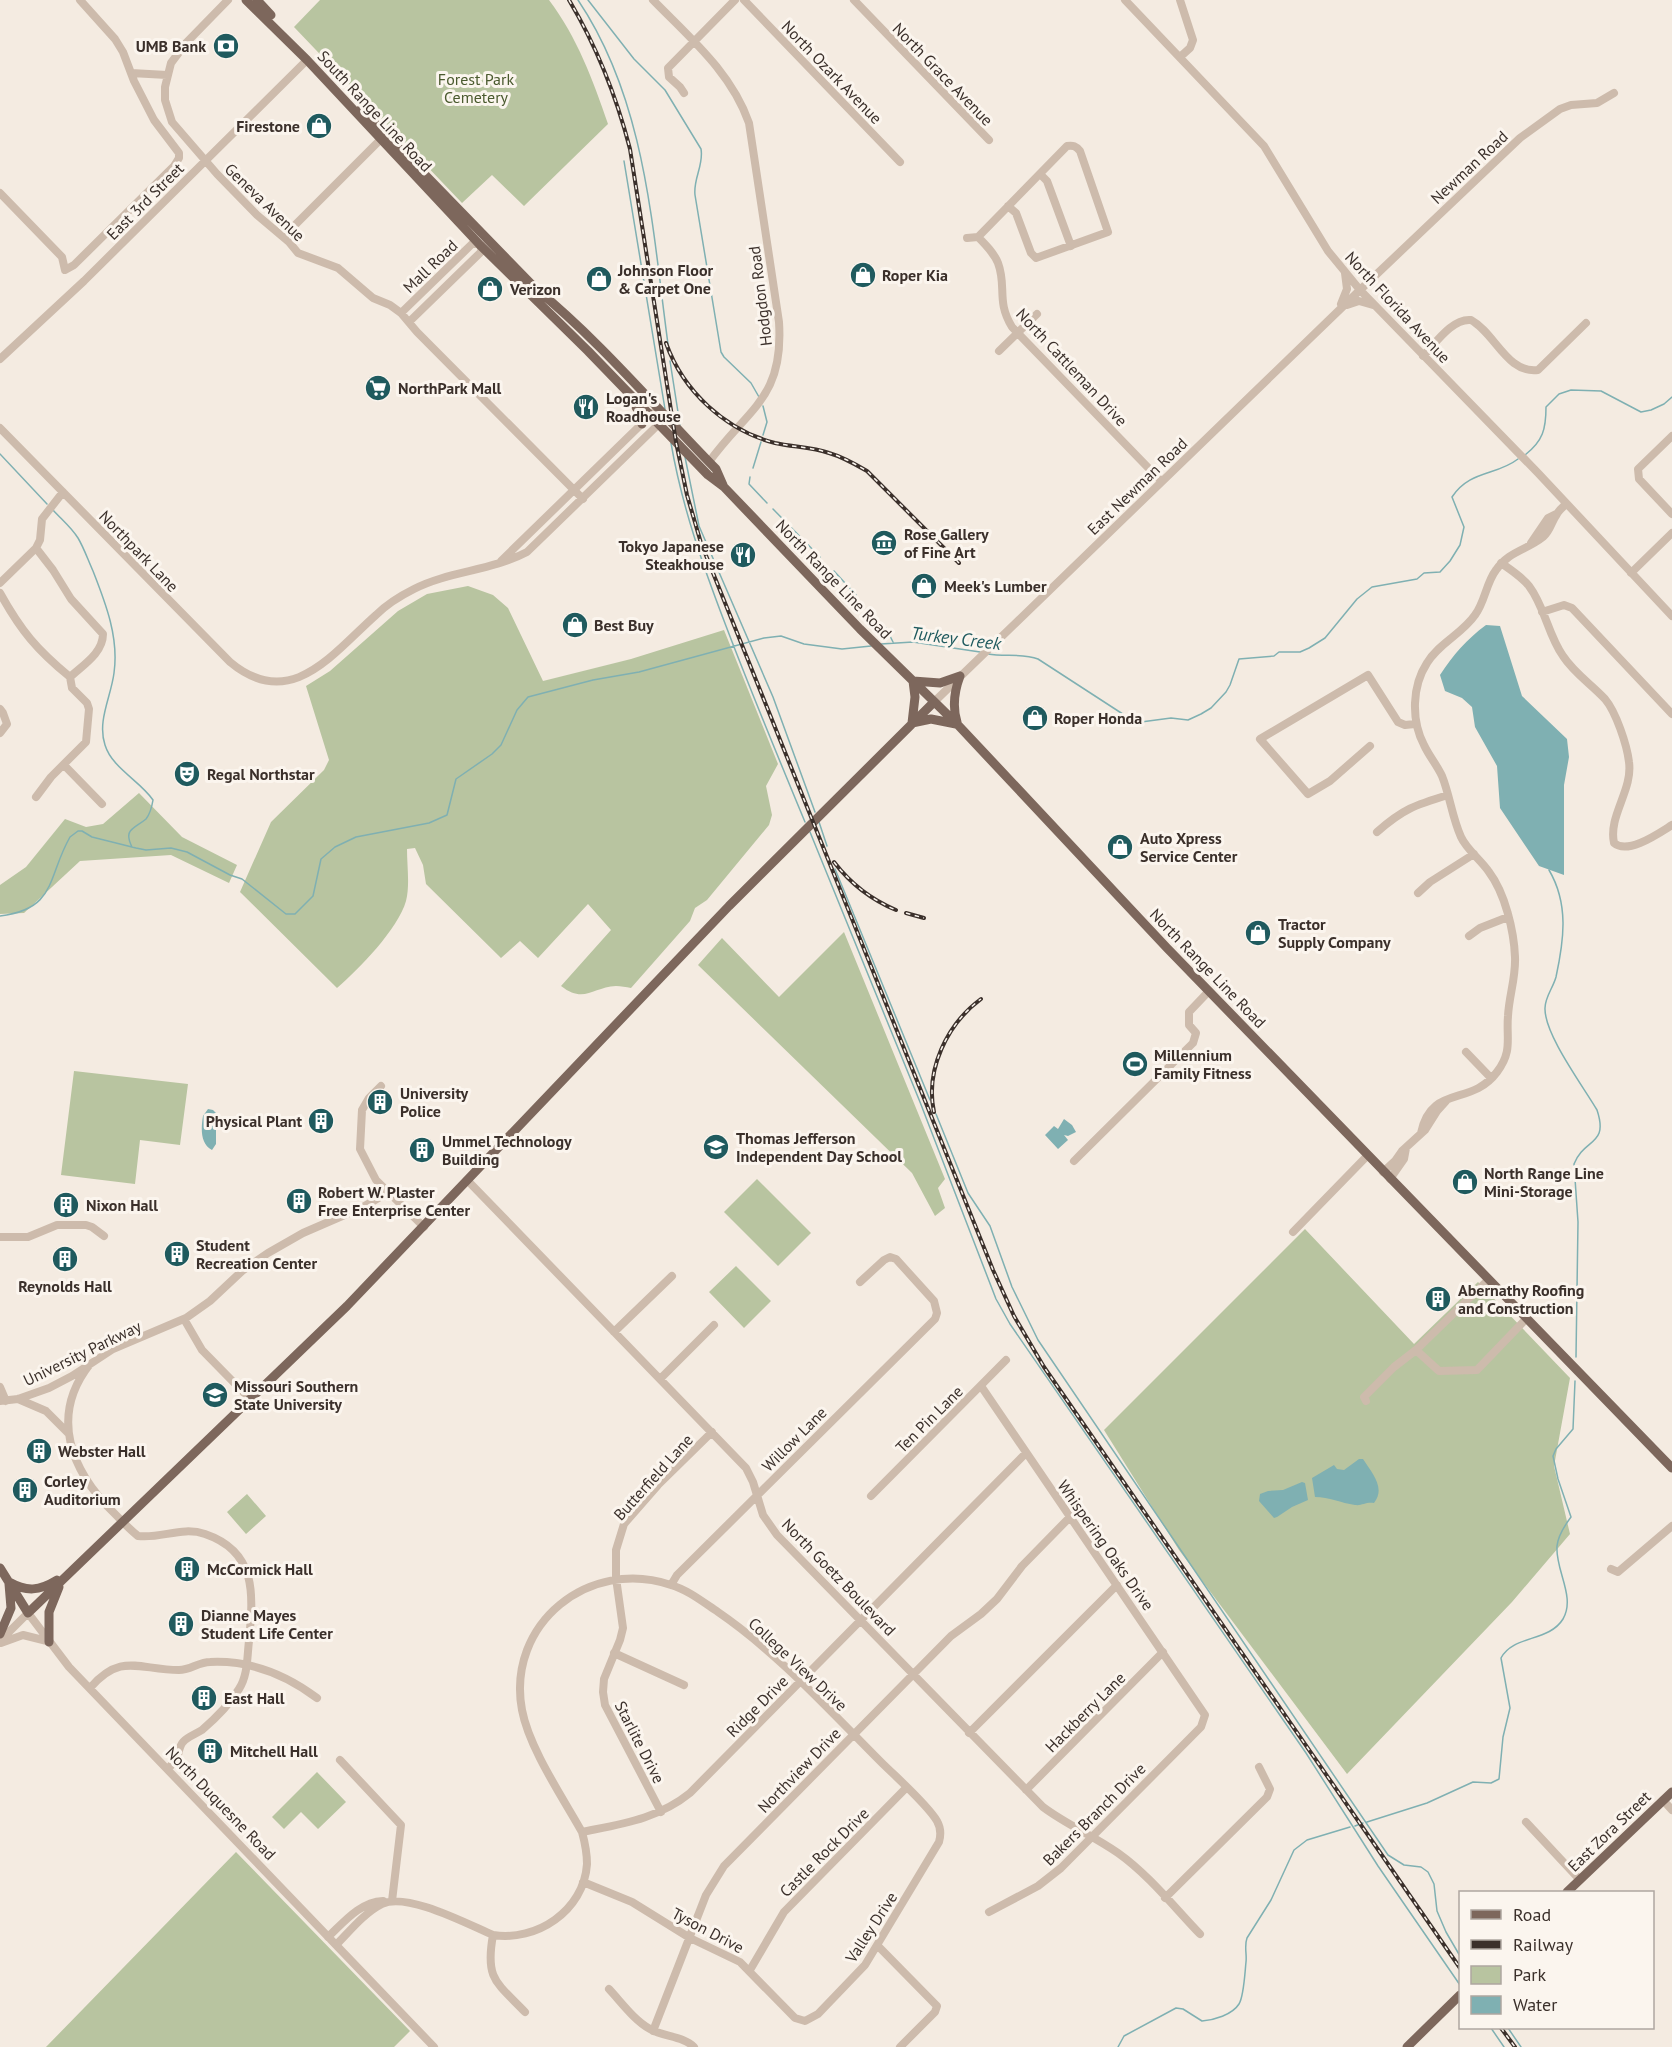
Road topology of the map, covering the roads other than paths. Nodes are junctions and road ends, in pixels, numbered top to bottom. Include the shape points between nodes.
1 (80, 0) edge
2 (228, 0) edge
3 (246, 0) edge
4 (256, 0) edge
5 (653, 0) edge
6 (735, 0) edge
7 (744, 0) edge
8 (854, 0) edge
9 (1125, 0) edge
10 (1180, 0) edge
11 (1192, 37) junction
12 (694, 42) junction
13 (1197, 50) dead end
14 (1180, 57) junction
15 (307, 60) junction
16 (131, 73) junction
17 (167, 75) junction
18 (684, 93) dead end
19 (1614, 93) dead end
20 (381, 139) junction
21 (989, 140) dead end
22 (205, 160) junction
23 (900, 162) dead end
24 (1040, 174) junction
25 (0, 192) edge
26 (1008, 206) junction
27 (283, 237) junction
28 (978, 237) junction
29 (968, 238) dead end
30 (483, 242) junction
31 (1071, 246) junction
32 (1345, 271) junction
33 (1360, 290) junction
34 (1375, 306) junction
35 (1336, 312) junction
36 (401, 313) junction
37 (1037, 314) dead end
38 (410, 322) junction
39 (1586, 323) dead end
40 (1018, 333) junction
41 (588, 351) junction
42 (999, 351) dead end
43 (1423, 356) junction
44 (0, 359) edge
45 (658, 408) junction
46 (650, 416) junction
47 (666, 417) junction
48 (642, 424) junction
49 (659, 425) junction
50 (0, 428) edge
51 (1672, 436) edge
52 (709, 462) junction
53 (1161, 481) junction
54 (724, 488) junction
55 (574, 491) junction
56 (63, 492) junction
57 (583, 500) junction
58 (1566, 504) junction
59 (1672, 514) edge
60 (1672, 533) edge
61 (36, 548) junction
62 (500, 562) junction
63 (1501, 563) junction
64 (1631, 573) junction
65 (0, 583) edge
66 (0, 593) edge
67 (1542, 612) junction
68 (1672, 616) edge
69 (963, 673) junction
70 (70, 677) junction
71 (913, 681) junction
72 (934, 702) junction
73 (0, 710) edge
74 (1672, 714) edge
75 (912, 723) junction
76 (1415, 724) junction
77 (958, 725) junction
78 (0, 733) edge
79 (1370, 746) dead end
80 (64, 765) junction
81 (1448, 795) junction
82 (36, 797) dead end
83 (102, 804) dead end
84 (1672, 825) edge
85 (1377, 832) dead end
86 (1474, 854) junction
87 (1418, 893) dead end
88 (1508, 917) junction
89 (1469, 936) dead end
90 (1209, 991) junction
91 (1466, 1052) dead end
92 (1491, 1078) junction
93 (381, 1086) dead end
94 (1368, 1155) junction
95 (1074, 1161) dead end
96 (1387, 1175) junction
97 (468, 1181) junction
98 (387, 1193) junction
99 (424, 1227) junction
100 (1293, 1232) dead end
101 (104, 1236) dead end
102 (0, 1237) edge
103 (672, 1276) dead end
104 (1488, 1280) junction
105 (860, 1282) dead end
106 (184, 1319) junction
107 (1526, 1319) junction
108 (714, 1324) dead end
109 (614, 1332) junction
110 (1416, 1350) junction
111 (1006, 1360) dead end
112 (90, 1364) junction
113 (660, 1379) junction
114 (981, 1386) junction
115 (0, 1387) edge
116 (18, 1398) junction
117 (250, 1400) junction
118 (3, 1401) edge
119 (1366, 1401) dead end
120 (712, 1432) junction
121 (68, 1433) junction
122 (1026, 1453) junction
123 (1672, 1468) edge
124 (756, 1496) junction
125 (871, 1496) dead end
126 (1070, 1517) junction
127 (123, 1522) junction
128 (1672, 1526) edge
129 (0, 1568) edge
130 (1611, 1569) dead end
131 (70, 1573) junction
132 (616, 1578) junction
133 (8, 1581) junction
134 (671, 1585) junction
135 (1118, 1585) junction
136 (28, 1613) junction
137 (860, 1621) junction
138 (0, 1634) edge
139 (0, 1642) edge
140 (49, 1642) junction
141 (1163, 1652) junction
142 (614, 1653) junction
143 (247, 1665) junction
144 (913, 1674) junction
145 (800, 1682) junction
146 (684, 1685) dead end
147 (90, 1688) junction
148 (317, 1698) dead end
149 (1205, 1720) joint
150 (969, 1733) junction
151 (853, 1734) junction
152 (340, 1760) dead end
153 (1259, 1767) dead end
154 (168, 1770) junction
155 (906, 1788) junction
156 (1026, 1790) junction
157 (1672, 1791) edge
158 (1663, 1800) junction
159 (1672, 1810) edge
160 (661, 1812) junction
161 (1526, 1822) dead end
162 (582, 1832) junction
163 (941, 1832) joint
164 (1092, 1836) junction
165 (1580, 1880) junction
166 (584, 1882) junction
167 (1569, 1891) edge
168 (1166, 1898) junction
169 (390, 1902) junction
170 (989, 1912) dead end
171 (1200, 1934) dead end
172 (493, 1935) junction
173 (328, 1937) junction
174 (690, 1938) junction
175 (336, 1945) junction
176 (878, 1946) junction
177 (750, 1970) junction
178 (609, 1989) dead end
179 (1459, 1997) edge
180 (525, 2012) dead end
181 (805, 2021) joint
182 (653, 2031) junction
183 (434, 2047) edge
184 (694, 2047) edge
185 (900, 2047) edge
186 (1407, 2047) edge

1 - 16 street via 114,39
2 - 17 street via 179,51
3 - 15 main road, South Range Line Road
4 - 30 main road, South Range Line Road
5 - 12 street, Hodgdon Road
6 - 12 street
7 - 23 street, North Ozark Avenue
8 - 21 street, North Grace Avenue
9 - 14 street, North Florida Avenue
10 - 11 street
11 - 13 street
11 - 14 street via 1191,46
12 - 18 street via 667,70
12 - 52 street, Hodgdon Road via 724,73 749,123 779,322 780,353 763,399
14 - 32 street, North Florida Avenue via 1264,146 1328,251
15 - 20 main road, South Range Line Road
15 - 22 street, East 3rd Street
16 - 17 street
16 - 25 street via 154,120 175,146 179,158 74,265 65,270 62,257
17 - 22 street, Geneva Avenue via 168,112 180,133
19 - 33 street, Newman Road via 1597,103 1560,109 1520,138
20 - 27 street
20 - 30 main road, South Range Line Road
22 - 27 street, Geneva Avenue
22 - 44 street, East 3rd Street
24 - 26 street
24 - 31 street via 1047,181
24 - 31 street via 1067,146 1080,150 1108,232
26 - 28 street
26 - 31 street via 1016,213 1034,257
27 - 36 street, Geneva Avenue via 298,253 338,268 373,298
28 - 29 street
28 - 40 street, North Cattleman Drive via 998,264 1003,310
30 - 36 street, Mall Road via 473,243
30 - 38 street, Mall Road via 482,251
30 - 41 main road, North Range Line Road
30 - 45 main road, North Range Line Road via 572,320
32 - 33 street, North Florida Avenue
32 - 35 street via 1346,294
33 - 34 street, North Florida Avenue
33 - 35 street, East Newman Road
34 - 35 street via 1355,302
34 - 43 street, North Florida Avenue
35 - 53 street, East Newman Road
36 - 38 street, Geneva Avenue
37 - 40 street
38 - 55 street, Geneva Avenue
39 - 43 street via 1538,370 1519,367 1476,323 1464,319
40 - 42 street
40 - 53 street, North Cattleman Drive
41 - 46 main road, North Range Line Road
41 - 48 main road via 592,361 640,411
43 - 58 street, North Florida Avenue
45 - 46 street
45 - 47 main road, North Range Line Road
46 - 48 street
46 - 49 main road, North Range Line Road
47 - 49 street
47 - 52 main road, North Range Line Road
48 - 55 street
49 - 54 main road, North Range Line Road
49 - 57 street
50 - 56 street, Northpark Lane
51 - 59 street via 1638,469 1639,479
52 - 54 main road, North Range Line Road
53 - 69 street, East Newman Road
54 - 71 main road, North Range Line Road
55 - 57 street, Geneva Avenue
55 - 62 street
56 - 61 street via 42,519
56 - 62 street, Northpark Lane via 230,662 268,681 288,680 322,666 387,605 417,588
57 - 62 street via 527,552
58 - 63 street via 1556,514 1548,533
58 - 64 street, North Florida Avenue
60 - 64 street
61 - 65 street
61 - 70 street via 71,599 103,634 97,652
63 - 67 street via 1531,588
63 - 76 street via 1476,615 1427,663 1417,683
64 - 68 street, North Florida Avenue
66 - 70 street via 17,623 44,655
67 - 74 street via 1564,605 1572,608
67 - 84 street via 1561,654 1605,699 1618,725 1629,775 1613,829 1614,843 1626,847
69 - 71 main road via 940,683
69 - 72 street, East Newman Road
69 - 77 main road via 954,696
70 - 80 street via 72,688 89,709 86,742
71 - 72 main road, North Range Line Road
71 - 75 main road
72 - 75 main road
72 - 77 main road, North Range Line Road
73 - 78 street via 7,724
75 - 77 main road via 931,719
75 - 97 main road via 729,906
76 - 79 street via 1398,722 1368,675 1260,739 1308,794 1330,781
76 - 81 street
77 - 90 main road, North Range Line Road
80 - 82 street
80 - 83 street
81 - 85 street via 1407,809
81 - 86 street via 1462,839
86 - 87 street
86 - 88 street via 1500,887
88 - 89 street
88 - 92 street via 1515,958 1509,1044 1503,1062
90 - 94 main road, North Range Line Road
90 - 95 street via 1189,1012 1189,1025 1196,1034 1192,1043
91 - 92 street
92 - 96 street via 1479,1088 1435,1104 1420,1133
93 - 98 street via 362,1110 360,1149
94 - 96 main road, North Range Line Road
94 - 100 street
96 - 104 main road, North Range Line Road
97 - 99 main road
97 - 109 street, North Goetz Boulevard
98 - 99 street
98 - 106 street, University Parkway via 268,1253
99 - 117 main road
101 - 102 street via 86,1225 57,1226 28,1237
103 - 109 street
104 - 107 main road, North Range Line Road
104 - 110 street
105 - 124 street, Willow Lane via 884,1260 896,1259 934,1301 935,1319
106 - 112 street, University Parkway via 113,1349
106 - 117 street via 202,1350
107 - 110 street via 1477,1370 1439,1371
107 - 123 main road, North Range Line Road
108 - 113 street
109 - 113 street, North Goetz Boulevard
110 - 119 street via 1379,1380 1364,1396
111 - 114 street, Ten Pin Lane
112 - 116 street, University Parkway via 51,1387
112 - 121 street via 72,1396
113 - 120 street, North Goetz Boulevard
114 - 122 street, Whispering Oaks Drive
114 - 125 street, Ten Pin Lane
115 - 118 street
116 - 118 street, University Parkway
116 - 121 street via 47,1412
117 - 127 main road
120 - 124 street, North Goetz Boulevard via 746,1468
120 - 132 street, Butterfield Lane via 624,1524 616,1550
121 - 127 street via 86,1482
122 - 126 street, Whispering Oaks Drive
122 - 137 street, Ridge Drive
124 - 134 street, Willow Lane
124 - 137 street, North Goetz Boulevard via 777,1535
126 - 135 street, Whispering Oaks Drive
126 - 144 street, Northview Drive via 1022,1566 997,1599 951,1636
127 - 131 main road
127 - 143 street via 141,1536 178,1530 203,1533 221,1541 239,1557 248,1574 252,1596
128 - 130 street via 1618,1572
129 - 133 main road, North Duquesne Road
131 - 133 main road via 35,1590
131 - 136 main road
131 - 140 main road via 51,1604
132 - 134 street, College View Drive
132 - 142 street, Starlite Drive via 623,1628
132 - 162 street, College View Drive via 584,1588 552,1612 532,1641 522,1674 521,1701 526,1727
133 - 136 main road, North Duquesne Road
133 - 138 main road via 10,1608
134 - 145 street, College View Drive via 695,1596 748,1633
135 - 141 street, Whispering Oaks Drive
135 - 150 street
136 - 139 street
136 - 140 street, North Duquesne Road
137 - 144 street, North Goetz Boulevard
137 - 145 street, Ridge Drive
139 - 140 street via 23,1635
140 - 147 street, North Duquesne Road
141 - 149 street, Whispering Oaks Drive via 1202,1708
141 - 156 street, Hackberry Lane
142 - 146 street
142 - 160 street, Starlite Drive via 604,1679 605,1705
143 - 147 street via 208,1662 178,1670 121,1665 101,1675
143 - 148 street via 275,1672
143 - 154 street via 229,1704 182,1743
144 - 150 street, North Goetz Boulevard
144 - 151 street, Northview Drive
145 - 151 street, College View Drive
145 - 160 street, Ridge Drive via 690,1793
147 - 154 street, North Duquesne Road
149 - 164 street, Bakers Branch Drive
150 - 156 street, North Goetz Boulevard
151 - 155 street, College View Drive
151 - 174 street, Northview Drive via 724,1866 706,1895
152 - 169 street via 401,1826
153 - 168 street via 1270,1789 1267,1797
154 - 173 street, North Duquesne Road
155 - 163 street, College View Drive via 934,1817
155 - 177 street, Castle Rock Drive via 788,1908
156 - 164 street, North Goetz Boulevard via 1055,1816
157 - 158 main road, East Zora Street
158 - 159 street
158 - 165 main road, East Zora Street
160 - 162 street, Ridge Drive
161 - 165 street
162 - 166 street, College View Drive via 586,1856
163 - 176 street, Valley Drive via 939,1842
164 - 168 street, North Goetz Boulevard via 1128,1860
164 - 170 street, Bakers Branch Drive via 1048,1878
165 - 167 main road, East Zora Street
166 - 172 street via 570,1905 547,1926 524,1935
166 - 174 street, Tyson Drive via 632,1902
168 - 171 street, North Goetz Boulevard
169 - 172 street via 416,1904
169 - 173 street via 377,1901 361,1908
169 - 175 street via 370,1912
172 - 180 street via 489,1959 492,1974
173 - 175 street, North Duquesne Road
174 - 177 street, Tyson Drive
174 - 182 street, Northview Drive
175 - 183 street, North Duquesne Road
176 - 181 street, Valley Drive via 818,2014
176 - 185 street via 936,2004 937,2009
177 - 181 street, Tyson Drive via 795,2018
178 - 182 street via 635,2018
179 - 186 main road
182 - 184 street

